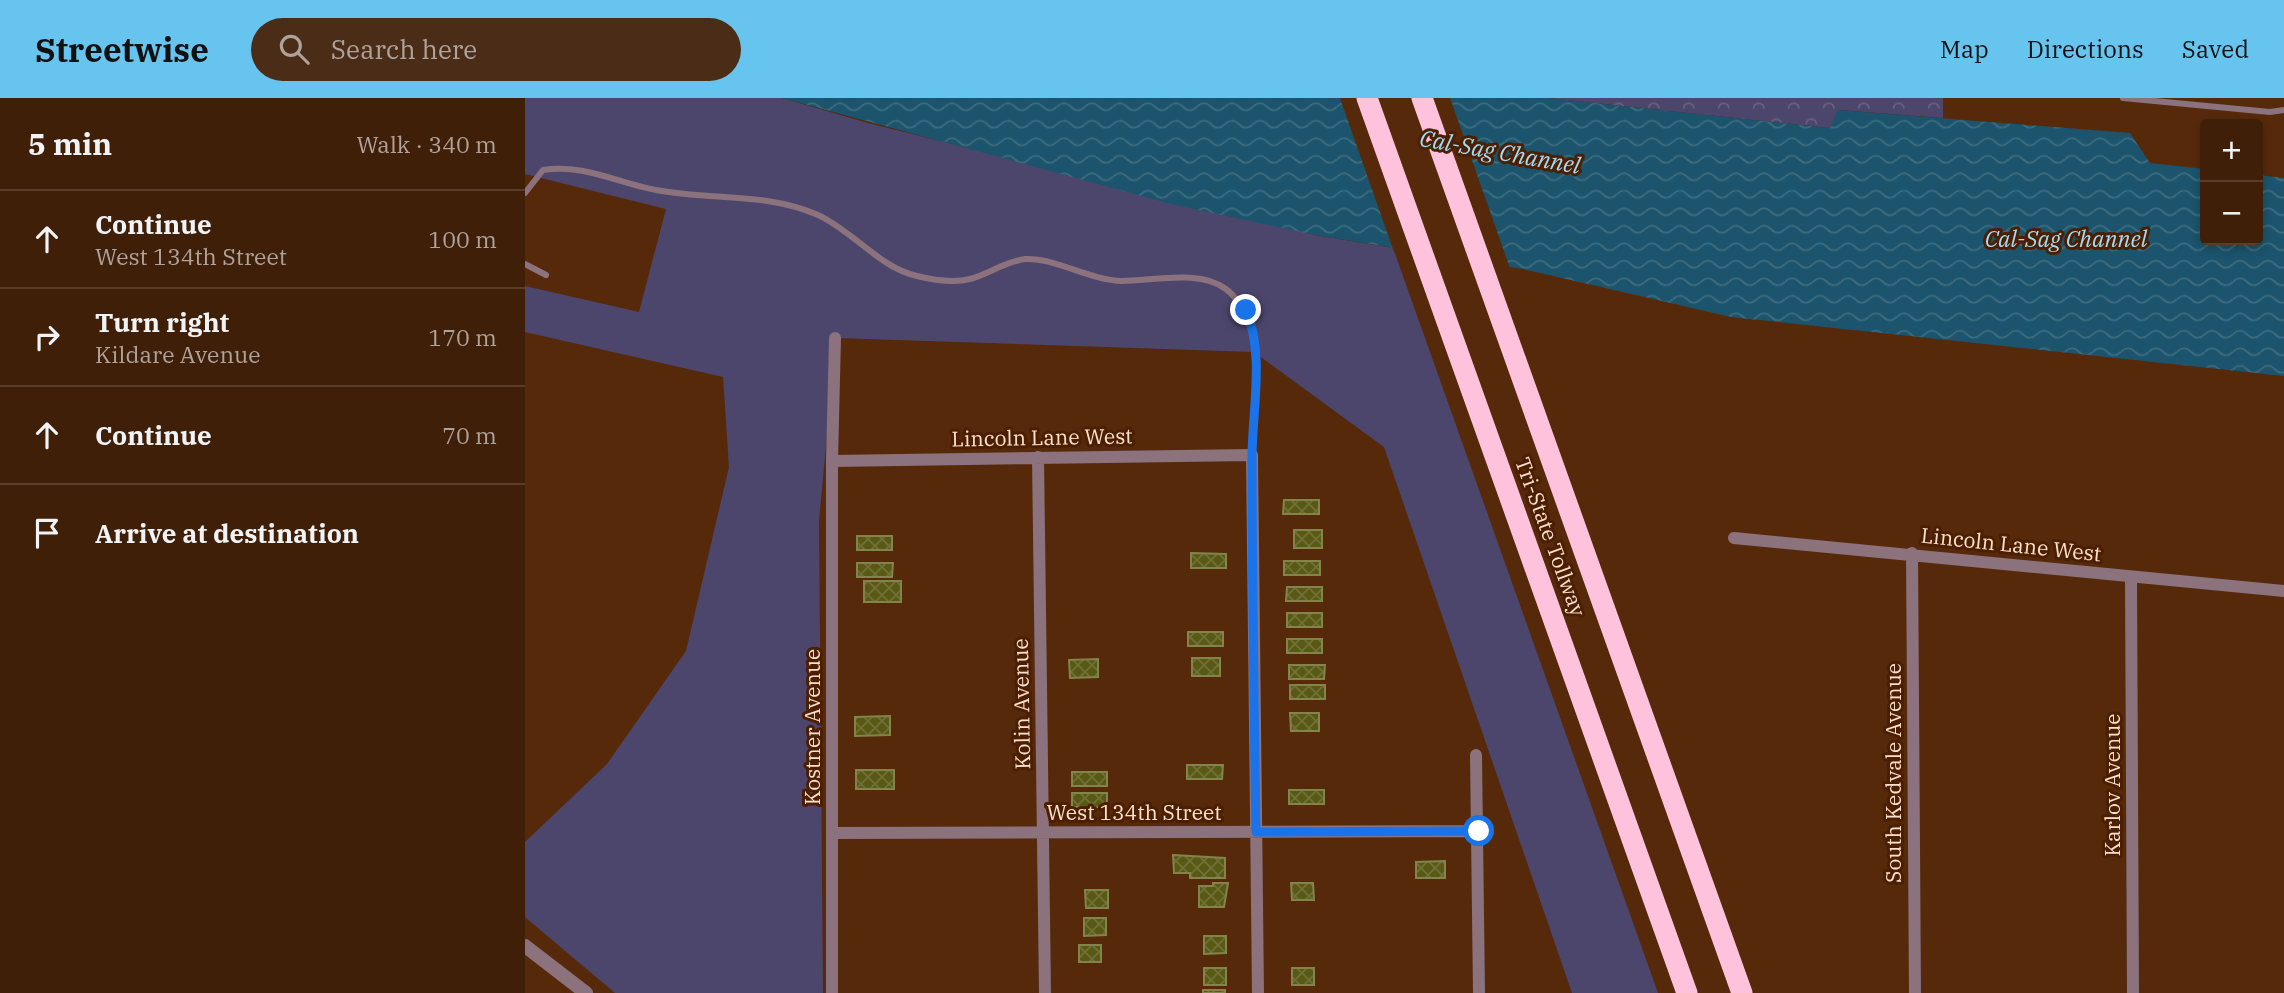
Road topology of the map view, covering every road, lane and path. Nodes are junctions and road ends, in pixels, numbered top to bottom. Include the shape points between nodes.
1 (1367, 98) edge
2 (1422, 98) edge
3 (2123, 98) edge
4 (2284, 110) edge
5 (525, 193) edge
6 (525, 264) edge
7 (546, 275) dead end
8 (835, 338) dead end
9 (1252, 455) junction
10 (1038, 457) junction
11 (832, 461) junction
12 (1734, 538) dead end
13 (1912, 553) junction
14 (2131, 577) junction
15 (2284, 591) edge
16 (1476, 755) dead end
17 (1479, 831) junction
18 (1044, 832) junction
19 (1256, 832) junction
20 (832, 833) junction
21 (525, 946) edge
22 (572, 987) edge
23 (586, 993) edge
24 (832, 993) edge
25 (1045, 993) edge
26 (1258, 993) edge
27 (1479, 993) edge
28 (1687, 993) edge
29 (1742, 993) edge
30 (1915, 993) edge
31 (2133, 993) edge

1 - 28 highway, Tri-State Tollway
2 - 29 highway, Tri-State Tollway
3 - 4 lane
5 - 9 lane via 543,170 560,167 658,191 785,203 820,216 894,267 947,281 970,279 1006,262 1027,259 1121,281 1208,281 1239,300 1252,324
6 - 7 lane
8 - 11 street, Kostner Avenue
9 - 10 street, Lincoln Lane West
9 - 19 street
10 - 11 street, Lincoln Lane West
10 - 18 street, Kolin Avenue
11 - 20 street, Kostner Avenue
12 - 13 street, Lincoln Lane West
13 - 14 street, Lincoln Lane West
13 - 30 street, South Kedvale Avenue
14 - 15 street, Lincoln Lane West
14 - 31 street, Karlov Avenue
16 - 17 street
17 - 19 street, West 134th Street
17 - 27 street
18 - 19 street, West 134th Street
18 - 20 street, West 134th Street
18 - 25 street, Kolin Avenue
19 - 26 street
20 - 24 street, Kostner Avenue
21 - 22 street
22 - 23 street

